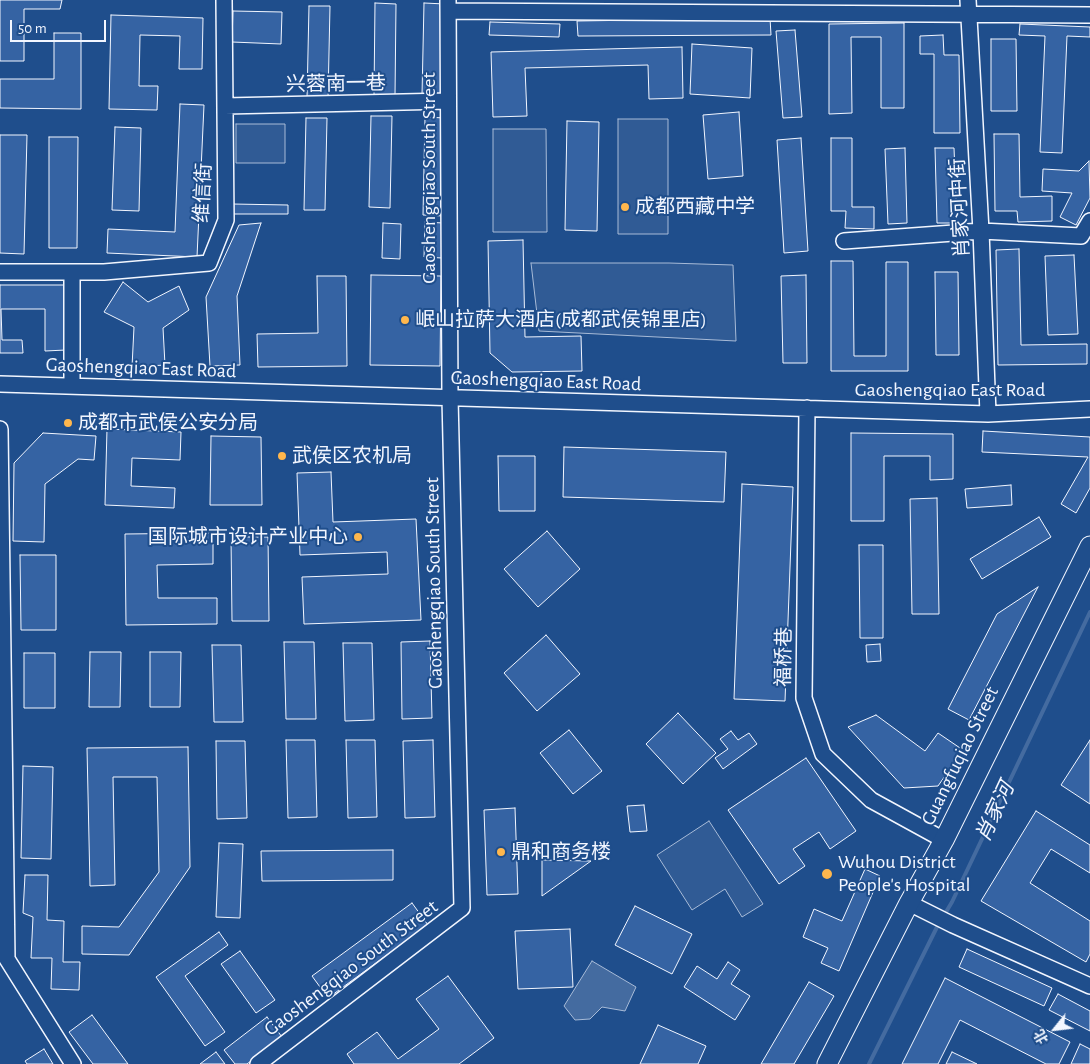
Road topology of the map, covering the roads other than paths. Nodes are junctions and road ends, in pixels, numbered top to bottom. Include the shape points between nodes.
1 (224, 0) edge
2 (448, 6) edge
3 (810, 7) edge
4 (968, 7) edge
5 (1090, 15) edge
6 (448, 101) junction
7 (225, 106) junction
8 (1090, 221) edge
9 (981, 231) junction
10 (844, 241) dead end
11 (0, 272) edge
12 (72, 272) junction
13 (0, 384) edge
14 (72, 386) junction
15 (450, 398) junction
16 (807, 408) junction
17 (1090, 409) edge
18 (988, 414) junction
19 (0, 429) edge
20 (1090, 546) edge
21 (3, 836) edge
22 (944, 840) junction
23 (909, 903) junction
24 (4, 960) edge
25 (1090, 986) edge
26 (72, 1064) edge
27 (258, 1064) edge
28 (827, 1064) edge

1 - 7 street
2 - 3 street
2 - 6 street, Gaoshengqiao South Street
3 - 4 street
4 - 5 street
4 - 9 street, 肖家河中街
6 - 7 street, 兴蓉南一巷
6 - 15 street, Gaoshengqiao South Street
7 - 12 street, 维信街 via 226,220 209,264
8 - 9 street via 1081,236
9 - 10 street
9 - 18 street, 肖家河中街
11 - 12 street, 维信街
12 - 14 street
13 - 14 street, Gaoshengqiao East Road
14 - 15 street, Gaoshengqiao East Road
15 - 16 street, Gaoshengqiao East Road
15 - 27 street, Gaoshengqiao South Street via 462,908
16 - 18 street, Gaoshengqiao East Road
16 - 22 street, 福桥巷 via 804,698 823,754 871,800
17 - 18 street, Gaoshengqiao East Road
19 - 21 street
20 - 22 main road, Guangfuqiao Street
21 - 24 street
22 - 23 main road, Guangfuqiao Street
23 - 25 street
23 - 28 main road, Guangfuqiao Street
24 - 26 street

